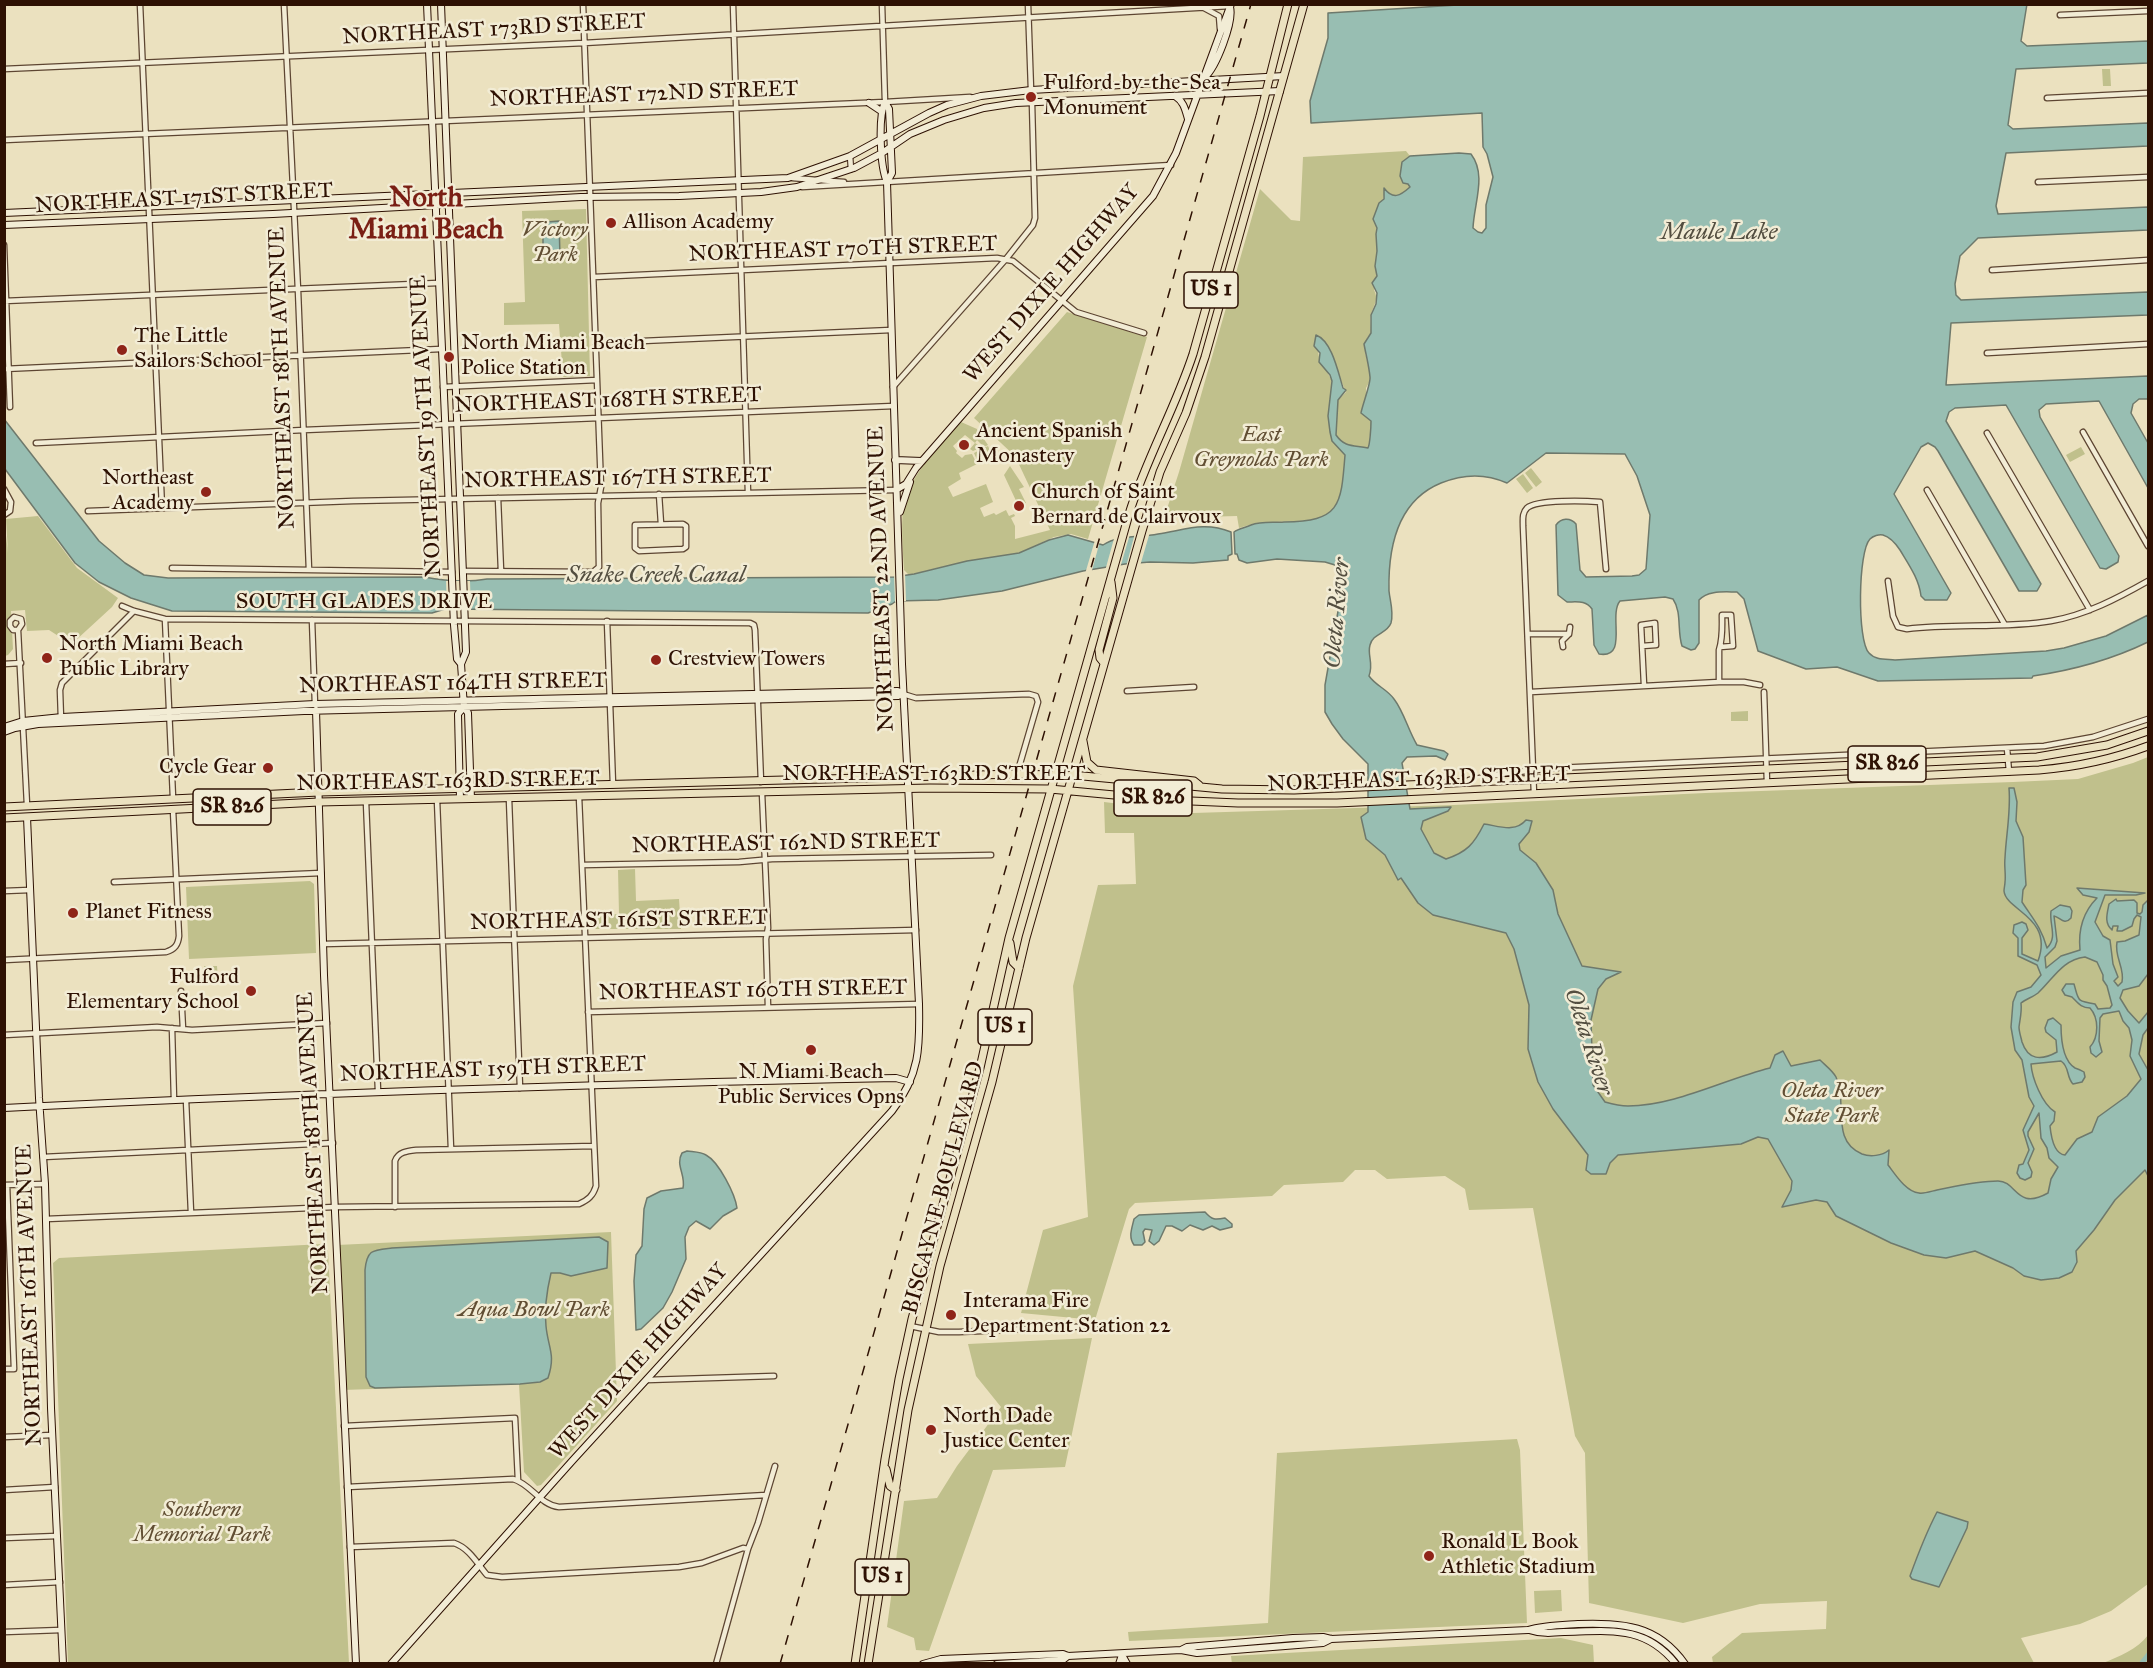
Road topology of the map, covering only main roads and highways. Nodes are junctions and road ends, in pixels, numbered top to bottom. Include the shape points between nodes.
1 (1288, 4) edge
2 (1304, 4) edge
3 (1112, 573) junction
4 (1104, 663) junction
5 (2148, 731) edge
6 (1083, 740) junction
7 (2148, 746) edge
8 (1055, 775) junction
9 (1072, 776) junction
10 (779, 781) junction
11 (761, 782) junction
12 (613, 785) junction
13 (527, 787) junction
14 (1201, 787) junction
15 (1050, 789) junction
16 (1068, 790) junction
17 (1294, 790) junction
18 (741, 793) junction
19 (762, 793) junction
20 (245, 795) junction
21 (596, 796) junction
22 (173, 798) junction
23 (191, 798) junction
24 (509, 799) junction
25 (1294, 804) junction
26 (46, 805) junction
27 (27, 806) junction
28 (4, 807) edge
29 (218, 808) junction
30 (173, 810) junction
31 (154, 811) junction
32 (27, 817) junction
33 (4, 818) edge
34 (1009, 938) junction
35 (1019, 968) junction
36 (934, 1232) junction
37 (949, 1236) junction
38 (885, 1461) junction
39 (896, 1490) junction
40 (855, 1664) edge
41 (868, 1664) edge

1 - 3 main road, BISCAYNE BOULEVARD / US 1 via 1185,377 1139,483
2 - 4 main road, BISCAYNE BOULEVARD / US 1 via 1200,374 1160,472
3 - 4 main road via 1113,598 1099,650
3 - 8 main road, BISCAYNE BOULEVARD / US 1
4 - 6 main road, BISCAYNE BOULEVARD / US 1
5 - 17 main road, NORTHEAST 163RD STREET / SR 826 via 2083,750 2037,757
6 - 9 main road, BISCAYNE BOULEVARD / US 1
6 - 14 main road via 1087,762 1096,770 1194,781
7 - 25 main road, NORTHEAST 163RD STREET / SR 826 via 2079,765 2009,772
8 - 9 main road, NORTHEAST 163RD STREET / SR 826
8 - 10 main road, NORTHEAST 163RD STREET / SR 826
8 - 15 main road, BISCAYNE BOULEVARD / US 1
9 - 14 main road, NORTHEAST 163RD STREET / SR 826
9 - 16 main road, BISCAYNE BOULEVARD / US 1
10 - 11 main road, NORTHEAST 163RD STREET / SR 826
10 - 19 main road
11 - 12 main road, NORTHEAST 163RD STREET / SR 826
11 - 18 main road
12 - 13 main road, NORTHEAST 163RD STREET / SR 826
12 - 21 main road
13 - 20 main road, NORTHEAST 163RD STREET / SR 826
13 - 24 main road via 513,792
14 - 17 main road, NORTHEAST 163RD STREET / SR 826
15 - 16 main road, NORTHEAST 163RD STREET / SR 826
15 - 19 main road, NORTHEAST 163RD STREET / SR 826
15 - 34 main road, BISCAYNE BOULEVARD / US 1
16 - 25 main road, NORTHEAST 163RD STREET / SR 826 via 1167,800
16 - 35 main road, BISCAYNE BOULEVARD / US 1
17 - 25 main road
18 - 19 main road, NORTHEAST 163RD STREET / SR 826
18 - 21 main road, NORTHEAST 163RD STREET / SR 826
20 - 23 main road, NORTHEAST 163RD STREET / SR 826
20 - 29 main road via 244,799
21 - 24 main road, NORTHEAST 163RD STREET / SR 826
22 - 23 main road, NORTHEAST 163RD STREET / SR 826
22 - 26 main road, NORTHEAST 163RD STREET / SR 826
22 - 31 main road
23 - 30 main road
24 - 29 main road, NORTHEAST 163RD STREET / SR 826
26 - 27 main road, NORTHEAST 163RD STREET / SR 826
26 - 32 main road
27 - 28 main road, NORTHEAST 163RD STREET / SR 826
27 - 33 main road
29 - 30 main road, NORTHEAST 163RD STREET / SR 826
30 - 31 main road, NORTHEAST 163RD STREET / SR 826
31 - 32 main road, NORTHEAST 163RD STREET / SR 826
32 - 33 main road, NORTHEAST 163RD STREET / SR 826
34 - 35 main road via 1013,962
34 - 36 main road, BISCAYNE BOULEVARD / US 1 via 985,1047
35 - 37 main road, BISCAYNE BOULEVARD / US 1 via 1000,1053
36 - 37 main road
36 - 38 main road, BISCAYNE BOULEVARD / US 1 via 910,1326
37 - 39 main road, BISCAYNE BOULEVARD / US 1 via 908,1410
38 - 39 main road via 890,1486
38 - 40 main road, BISCAYNE BOULEVARD / US 1
39 - 41 main road, BISCAYNE BOULEVARD / US 1

